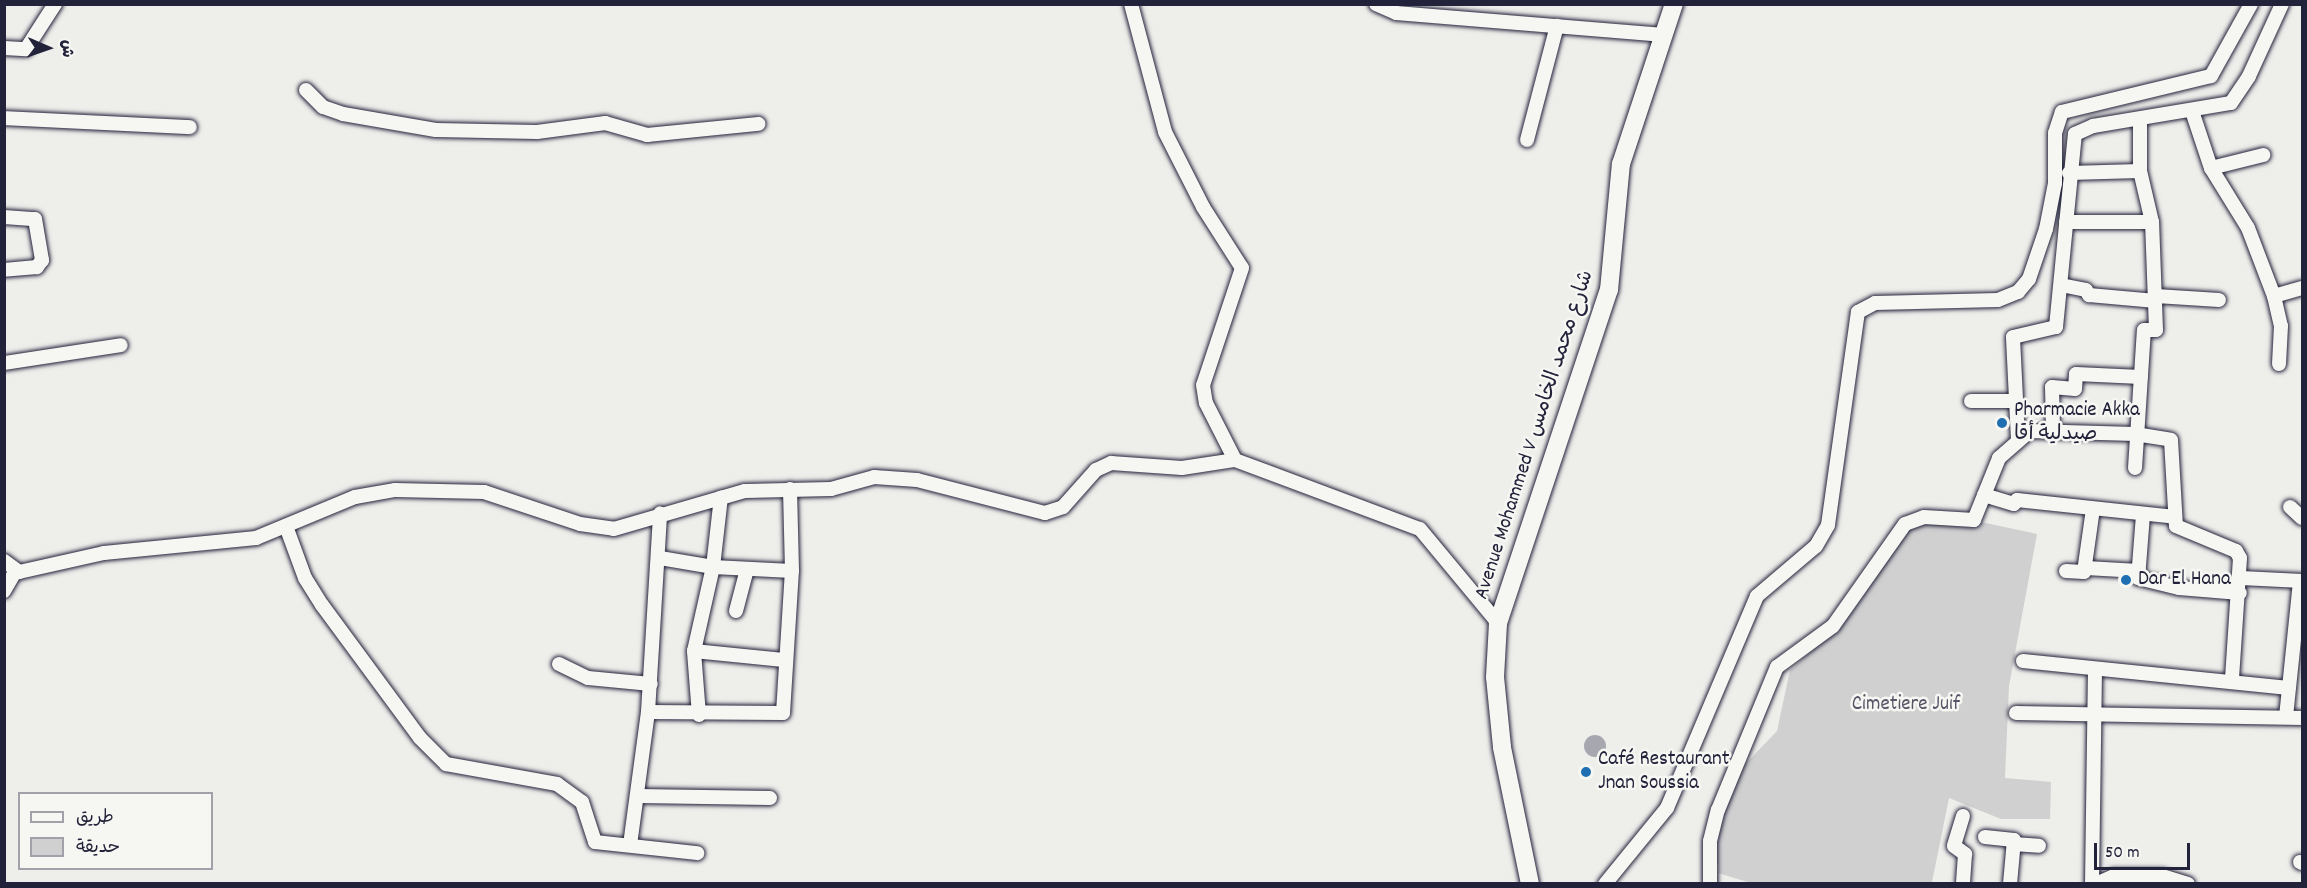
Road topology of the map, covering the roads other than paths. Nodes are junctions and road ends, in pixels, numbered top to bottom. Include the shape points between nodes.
1 (55, 4) edge
2 (1131, 4) edge
3 (1376, 4) edge
4 (1674, 4) edge
5 (2251, 4) edge
6 (2282, 4) edge
7 (1398, 9) edge
8 (1557, 26) junction
9 (1664, 35) junction
10 (4, 48) edge
11 (306, 90) dead end
12 (2192, 111) junction
13 (4, 118) edge
14 (2140, 120) junction
15 (758, 124) dead end
16 (190, 127) dead end
17 (1527, 140) dead end
18 (2263, 155) dead end
19 (2211, 168) junction
20 (2140, 171) junction
21 (2068, 173) junction
22 (4, 217) edge
23 (2066, 222) junction
24 (2152, 222) junction
25 (4, 270) edge
26 (2061, 285) junction
27 (2302, 288) edge
28 (2274, 296) junction
29 (2156, 298) junction
30 (2219, 300) dead end
31 (121, 345) dead end
32 (4, 363) edge
33 (2278, 364) dead end
34 (2141, 378) junction
35 (1971, 401) dead end
36 (2016, 401) junction
37 (2053, 430) junction
38 (2135, 434) junction
39 (2018, 440) junction
40 (1235, 460) junction
41 (2135, 468) dead end
42 (790, 489) junction
43 (1984, 495) junction
44 (721, 497) junction
45 (2290, 507) dead end
46 (2093, 509) junction
47 (660, 513) junction
48 (2143, 515) junction
49 (2175, 518) junction
50 (2302, 518) edge
51 (287, 529) junction
52 (660, 558) junction
53 (4, 561) edge
54 (712, 567) junction
55 (2086, 568) junction
56 (747, 569) junction
57 (792, 571) junction
58 (2066, 571) dead end
59 (2139, 571) junction
60 (15, 572) junction
61 (2241, 578) junction
62 (2301, 581) edge
63 (4, 591) edge
64 (2240, 593) junction
65 (736, 611) dead end
66 (1498, 623) junction
67 (694, 651) junction
68 (784, 660) junction
69 (2023, 661) dead end
70 (559, 664) dead end
71 (2096, 669) junction
72 (2232, 680) junction
73 (651, 684) junction
74 (2289, 688) junction
75 (648, 712) junction
76 (2016, 713) dead end
77 (2096, 713) junction
78 (699, 715) junction
79 (2286, 717) junction
80 (2302, 718) edge
81 (638, 796) junction
82 (770, 798) dead end
83 (1963, 816) dead end
84 (1985, 837) dead end
85 (2013, 844) junction
86 (630, 845) junction
87 (2039, 846) dead end
88 (698, 853) dead end
89 (2166, 880) edge
90 (1530, 884) edge
91 (1605, 884) edge
92 (1710, 884) edge
93 (1963, 884) edge
94 (2010, 884) edge
95 (2094, 884) edge
96 (2188, 884) edge

1 - 10 street via 26,48
2 - 40 street via 1165,132 1203,207 1242,268 1203,385 1206,403
3 - 7 street
4 - 9 main road, Avenue Mohammed V شارع محمد الخامس
5 - 91 street via 2211,76 2062,112 2055,133 2055,183 2046,229 2029,279 2018,292 1998,300 1875,303 1858,312 1828,525 1816,546 1757,596 1667,808
6 - 12 street via 2235,98 2225,105
7 - 8 street
8 - 9 street
8 - 17 street
9 - 66 main road, Avenue Mohammed V شارع محمد الخامس via 1621,164 1609,290
11 - 15 street via 323,107 343,114 436,130 537,132 605,123 647,135
12 - 14 street
12 - 19 street
13 - 16 street
14 - 20 street
14 - 21 street via 2078,131
18 - 19 street
19 - 28 street via 2248,228
20 - 21 street
20 - 24 street
21 - 23 street
22 - 25 street via 35,219 42,263
23 - 24 street
23 - 26 street
24 - 29 street
26 - 29 street via 2086,290 2090,295
26 - 36 street via 2056,327 2013,338
27 - 28 street
28 - 33 street via 2281,326
29 - 30 street
29 - 34 street via 2156,330 2144,330
31 - 32 street
34 - 37 street via 2076,374 2075,389 2052,387
34 - 38 street
35 - 36 street
36 - 39 street
37 - 38 street
37 - 39 street via 2030,431
38 - 41 street
38 - 49 street via 2171,440
39 - 43 street via 1998,459
40 - 42 street via 1182,468 1112,463 1095,470 1063,507 1045,513 892,477 855,480 831,489
40 - 66 street via 1420,529
42 - 44 street
42 - 57 street
43 - 46 street via 2014,504 2017,500
43 - 92 street via 1974,520 1924,517 1905,524 1833,626 1777,667 1750,723 1718,810 1710,841
44 - 47 street
44 - 54 street
45 - 50 street
46 - 48 street
46 - 55 street
47 - 51 street via 621,528 597,529 483,492 395,490 355,497
47 - 52 street
48 - 49 street
48 - 59 street
49 - 61 street via 2176,526 2236,551
51 - 60 street via 256,538 104,554
51 - 86 street via 305,578 322,605 431,752 458,769 519,774 557,784 582,802 596,842
52 - 54 street
52 - 73 street
53 - 60 street
54 - 56 street
54 - 67 street
55 - 58 street via 2084,572
55 - 59 street
56 - 57 street
56 - 65 street
57 - 68 street
59 - 64 street via 2138,578 2178,588
60 - 63 street
61 - 62 street
61 - 64 street
62 - 74 street
64 - 72 street
66 - 90 main road, Avenue Mohammed V شارع محمد الخامس via 1495,677 1502,747
67 - 68 street
67 - 78 street
68 - 78 street via 783,713
69 - 71 street
70 - 73 street via 588,678
71 - 72 street
71 - 77 street
72 - 74 street
73 - 75 street
74 - 79 street
75 - 78 street
75 - 81 street
76 - 77 street
77 - 79 street
77 - 95 street
79 - 80 street
81 - 82 street
81 - 86 street
83 - 93 street via 1954,846 1965,854
84 - 85 street
85 - 87 street
85 - 94 street
86 - 88 street
89 - 95 street via 2114,876
89 - 96 street

